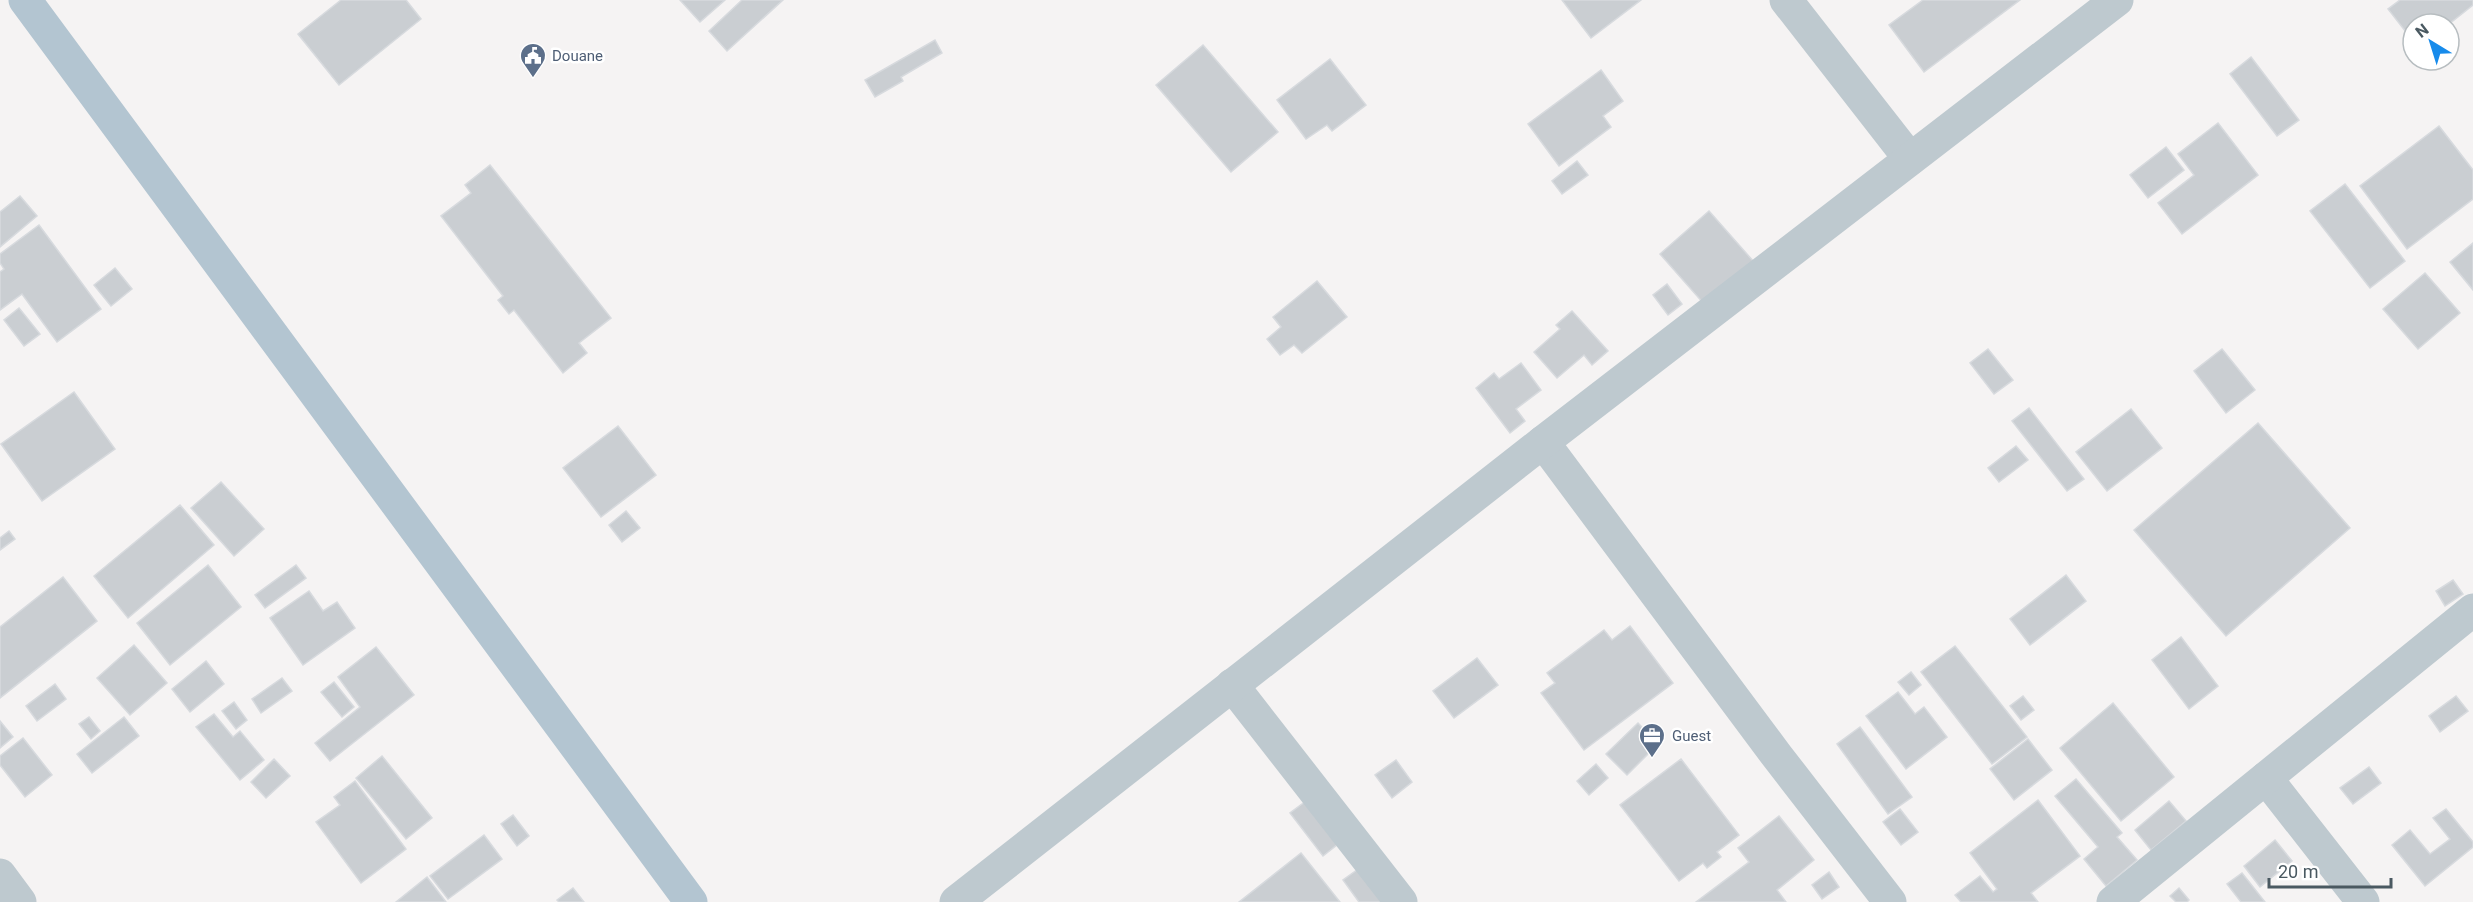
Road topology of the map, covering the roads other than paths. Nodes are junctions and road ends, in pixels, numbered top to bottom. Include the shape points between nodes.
1 (25, 0) edge
2 (1786, 0) edge
3 (2117, 0) edge
4 (1910, 159) junction
5 (1543, 442) junction
6 (2473, 610) edge
7 (1233, 685) junction
8 (2266, 778) junction
9 (0, 875) edge
10 (20, 902) edge
11 (691, 902) edge
12 (956, 902) edge
13 (1401, 902) edge
14 (1890, 902) edge
15 (2113, 902) edge
16 (2363, 902) edge

1 - 11 main road
2 - 4 street
3 - 4 street
4 - 5 street
5 - 7 street
5 - 14 street
6 - 8 street
7 - 12 street
7 - 13 street
8 - 15 street
8 - 16 street
9 - 10 street

